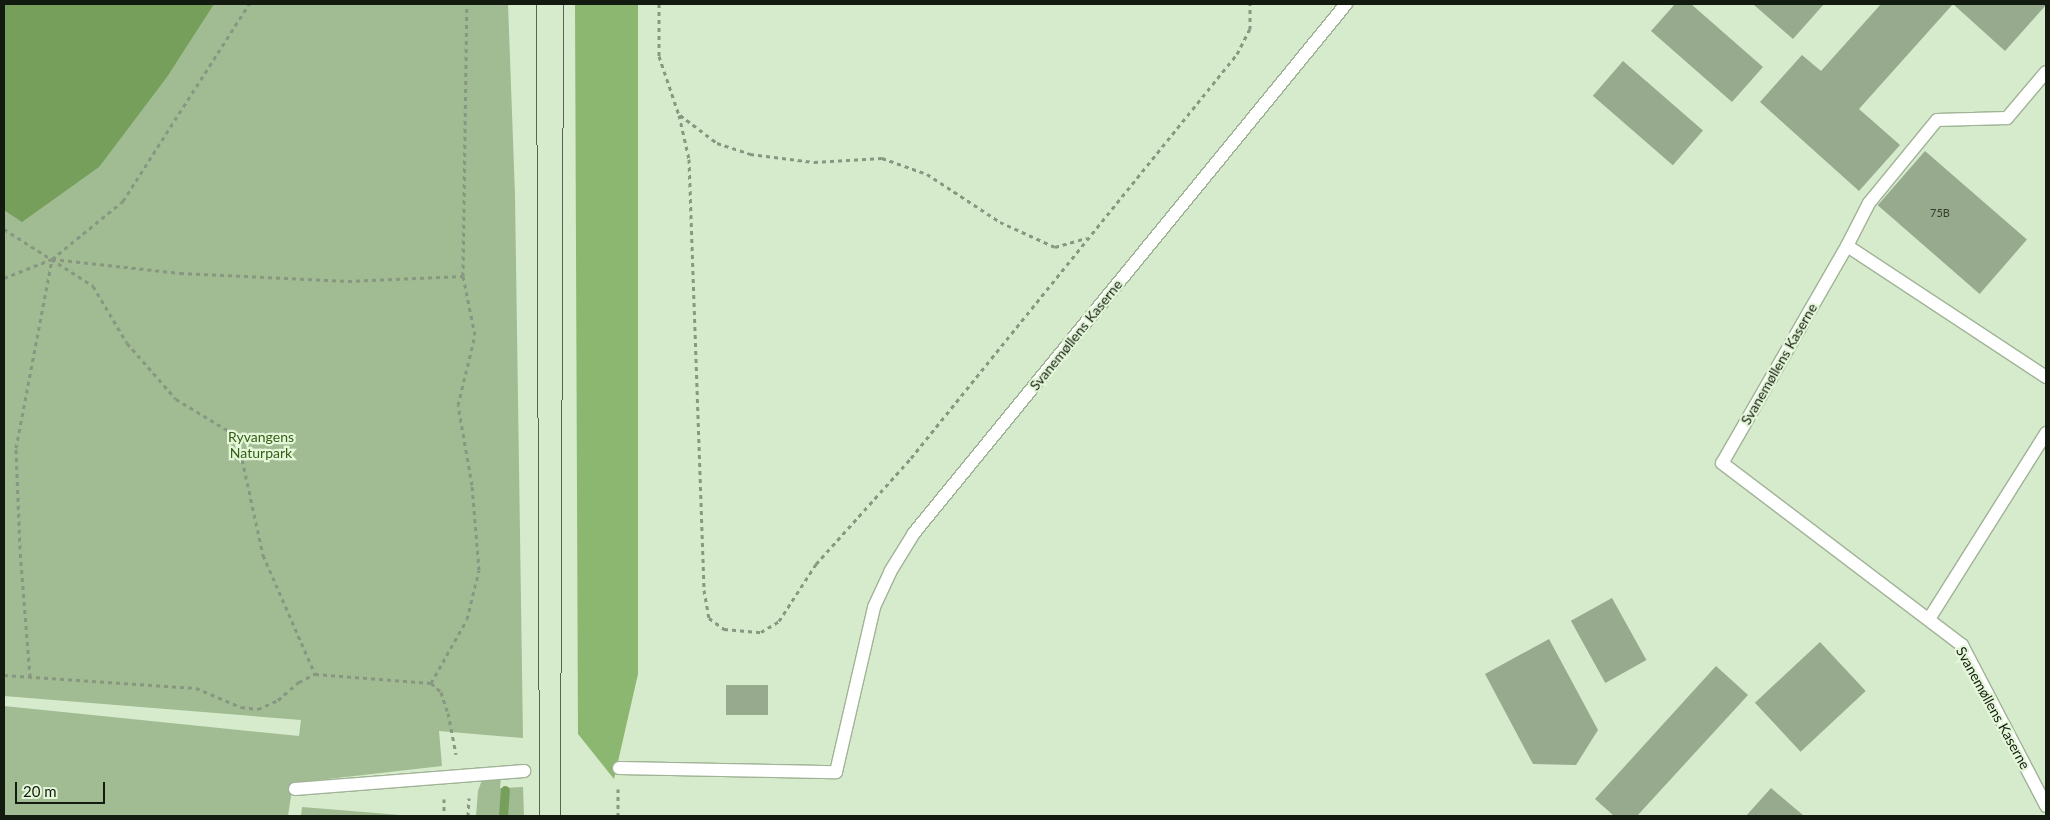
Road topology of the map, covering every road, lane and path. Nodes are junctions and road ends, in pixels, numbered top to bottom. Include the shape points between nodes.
1 (249, 4) edge
2 (467, 4) edge
3 (659, 4) edge
4 (1250, 4) edge
5 (1346, 4) edge
6 (2046, 72) edge
7 (679, 115) junction
8 (4, 230) edge
9 (1087, 238) junction
10 (1847, 246) junction
11 (52, 259) junction
12 (463, 276) junction
13 (4, 278) edge
14 (2046, 377) edge
15 (2046, 433) edge
16 (1929, 619) junction
17 (4, 674) edge
18 (315, 674) junction
19 (30, 676) junction
20 (431, 683) junction
21 (619, 768) dead end
22 (524, 771) dead end
23 (470, 773) junction
24 (295, 789) dead end
25 (2046, 806) edge
26 (468, 816) edge

1 - 11 path via 123,201
2 - 12 path
3 - 7 path via 659,56
4 - 9 path via 1250,28 1237,54
5 - 21 lane, Svanemøllens Kaserne via 914,533 890,572 874,608 836,772
6 - 10 lane via 2006,118 1937,120 1870,203
7 - 9 path via 717,143 750,154 814,162 882,158 927,174 1000,222 1055,247
7 - 9 path via 689,159 704,590 710,618 724,629 761,632 779,621 816,564 911,458
8 - 11 path
10 - 14 lane
10 - 16 lane, Svanemøllens Kaserne via 1722,463
11 - 12 path via 180,273 348,281
11 - 13 path
11 - 18 path via 93,286 127,343 176,399 237,436 263,554
11 - 19 path via 16,448
12 - 20 path via 475,335 458,405 472,484 479,570 467,619
15 - 16 lane
16 - 25 lane, Svanemøllens Kaserne via 1962,645
17 - 19 path
18 - 19 path via 299,682 278,700 258,708 242,707 196,688
18 - 20 path
20 - 23 path via 441,692 457,759
22 - 23 lane
23 - 24 lane
23 - 26 path

